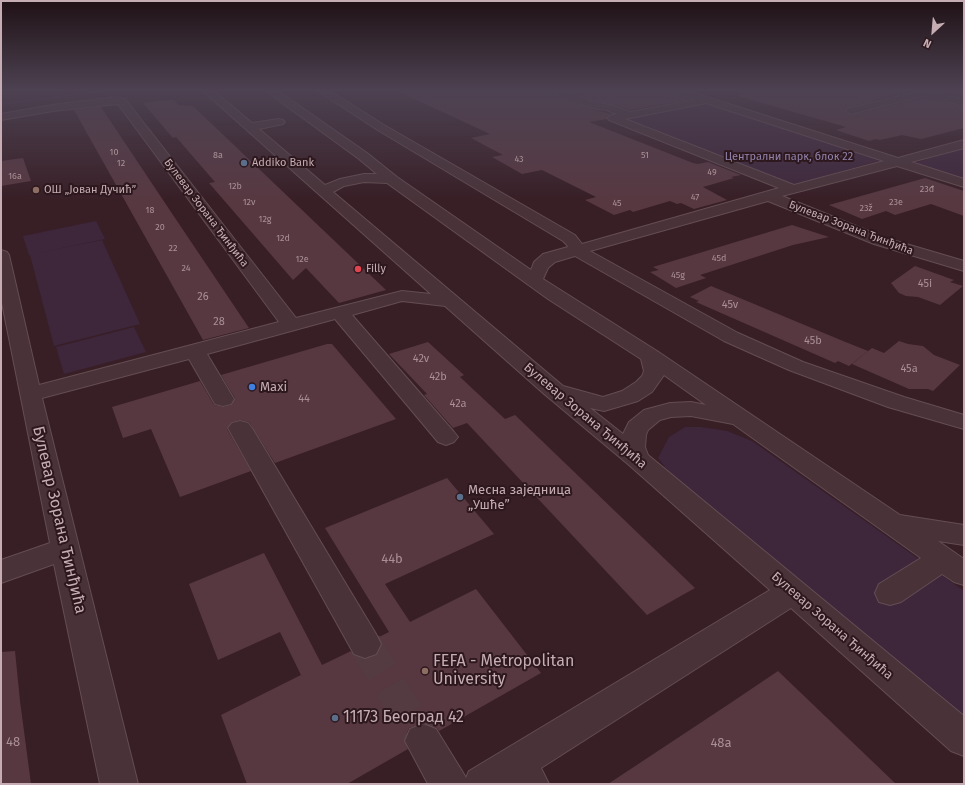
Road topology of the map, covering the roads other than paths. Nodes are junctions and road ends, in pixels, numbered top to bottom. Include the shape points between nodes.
1 (250, 127) edge
2 (145, 128) edge
3 (323, 128) edge
4 (382, 128) edge
5 (637, 128) edge
6 (792, 128) edge
7 (964, 144) edge
8 (368, 159) junction
9 (898, 162) junction
10 (301, 171) junction
11 (392, 180) junction
12 (964, 183) edge
13 (793, 189) junction
14 (324, 191) junction
15 (769, 196) junction
16 (578, 250) junction
17 (500, 257) junction
18 (1, 258) edge
19 (549, 258) junction
20 (964, 266) edge
21 (420, 275) junction
22 (533, 280) junction
23 (402, 296) junction
24 (450, 301) junction
25 (339, 312) junction
26 (291, 325) junction
27 (195, 351) junction
28 (650, 355) junction
29 (551, 388) junction
30 (31, 394) junction
31 (740, 418) junction
32 (964, 422) edge
33 (446, 437) dead end
34 (638, 459) junction
35 (892, 524) junction
36 (964, 535) edge
37 (66, 548) junction
38 (953, 567) edge
39 (1, 572) edge
40 (792, 592) junction
41 (890, 593) dead end
42 (365, 644) tunnel mouth
43 (964, 739) edge
44 (423, 741) tunnel mouth
45 (523, 773) edge
46 (119, 784) edge
47 (449, 784) edge
48 (482, 784) edge

1 - 10 street, Булевар Зорана Ђинђића
2 - 26 street, Булевар Зорана Ђинђића
3 - 8 street
4 - 16 street via 568,238
5 - 13 street, Булевар Зорана Ђинђића
6 - 9 street
7 - 9 street
8 - 10 street via 358,167 328,173
8 - 11 street
9 - 12 street
9 - 13 street
10 - 14 street, Булевар Зорана Ђинђића
11 - 14 street via 351,180
11 - 17 street
13 - 15 street
14 - 21 street, Булевар Зорана Ђинђића
15 - 16 street
15 - 20 street, Булевар Зорана Ђинђића via 880,241
16 - 19 street
16 - 32 street via 698,320 763,352 847,385
17 - 19 street
17 - 22 street
18 - 30 street, Булевар Зорана Ђинђића
19 - 22 street via 540,266
21 - 23 street via 416,283
21 - 24 street, Булевар Зорана Ђинђића
22 - 28 street
23 - 24 street
23 - 25 street
24 - 29 street, Булевар Зорана Ђинђића
25 - 26 street
25 - 33 street
26 - 27 street
27 - 30 street
27 - 42 street
28 - 29 street via 655,371 652,378 630,396 604,404 571,397
28 - 31 street
29 - 34 street, Булевар Зорана Ђинђића
30 - 37 street, Булевар Зорана Ђинђића
31 - 34 street via 691,409 670,410 652,415 637,427 634,436 633,447
31 - 35 street
34 - 40 street, Булевар Зорана Ђинђића
35 - 36 street
35 - 38 street
37 - 39 street
37 - 46 street, Булевар Зорана Ђинђића
38 - 41 street
40 - 43 street, Булевар Зорана Ђинђића
40 - 45 street
44 - 47 street
45 - 48 street

